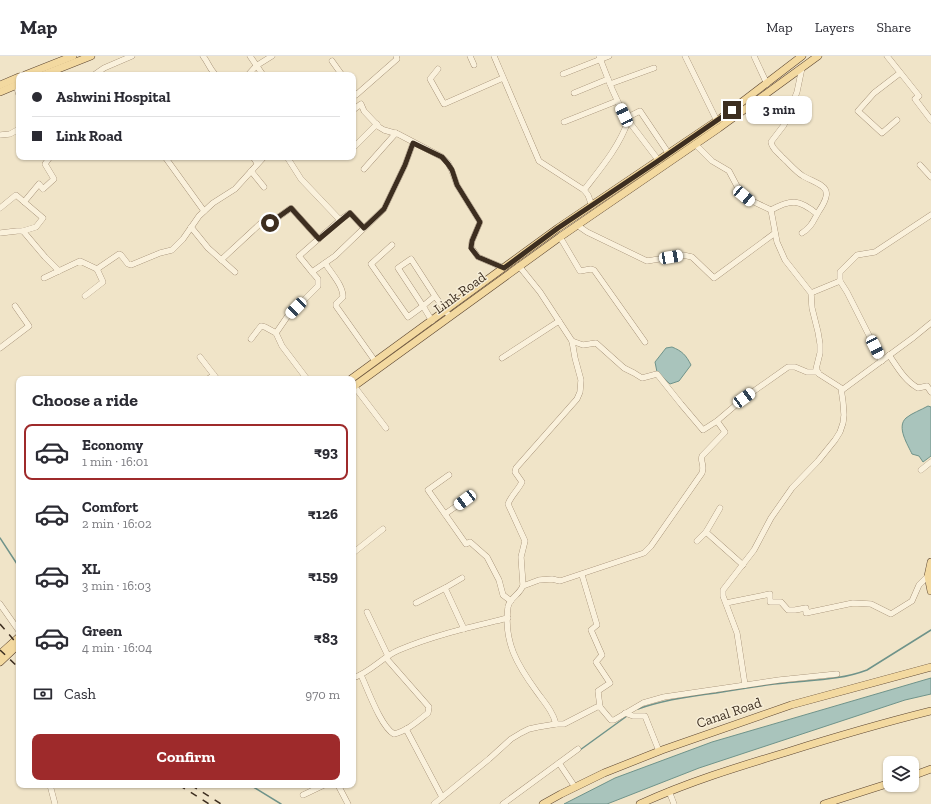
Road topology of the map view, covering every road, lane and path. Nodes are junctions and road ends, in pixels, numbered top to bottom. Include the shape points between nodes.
1 (73, 56) edge
2 (91, 56) edge
3 (132, 56) edge
4 (203, 56) edge
5 (250, 56) edge
6 (272, 56) edge
7 (470, 56) edge
8 (494, 56) edge
9 (610, 56) edge
10 (685, 56) edge
11 (754, 56) edge
12 (802, 56) edge
13 (818, 56) edge
14 (887, 56) edge
15 (398, 57) edge
16 (600, 58) edge
17 (332, 61) dead end
18 (474, 65) dead end
19 (256, 66) junction
20 (654, 68) dead end
21 (802, 68) junction
22 (438, 69) dead end
23 (33, 72) edge
24 (51, 72) edge
25 (98, 72) edge
26 (212, 72) edge
27 (251, 72) edge
28 (261, 72) edge
29 (340, 72) edge
30 (900, 73) junction
31 (563, 74) dead end
32 (16, 78) edge
33 (503, 78) junction
34 (609, 82) junction
35 (767, 84) junction
36 (0, 85) edge
37 (16, 86) edge
38 (356, 91) edge
39 (0, 92) edge
40 (574, 93) dead end
41 (356, 96) edge
42 (617, 101) junction
43 (361, 104) junction
44 (356, 108) edge
45 (627, 119) junction
46 (897, 120) dead end
47 (931, 120) edge
48 (717, 121) junction
49 (564, 122) dead end
50 (377, 124) junction
51 (16, 131) edge
52 (396, 133) junction
53 (0, 134) edge
54 (413, 143) junction
55 (695, 144) junction
56 (356, 145) edge
57 (668, 154) junction
58 (48, 160) edge
59 (167, 160) edge
60 (256, 160) edge
61 (261, 160) edge
62 (289, 160) edge
63 (658, 161) junction
64 (258, 163) junction
65 (920, 165) dead end
66 (364, 169) dead end
67 (251, 171) junction
68 (931, 177) edge
69 (264, 187) dead end
70 (584, 190) junction
71 (24, 202) junction
72 (0, 208) edge
73 (590, 210) junction
74 (771, 210) junction
75 (204, 211) junction
76 (817, 214) junction
77 (931, 215) edge
78 (340, 220) junction
79 (261, 223) dead end
80 (270, 223) dead end
81 (577, 225) junction
82 (191, 227) junction
83 (364, 228) junction
84 (23, 231) junction
85 (775, 233) junction
86 (802, 233) dead end
87 (0, 234) edge
88 (560, 237) junction
89 (319, 239) junction
90 (392, 245) dead end
91 (221, 260) junction
92 (325, 263) junction
93 (519, 266) junction
94 (504, 268) junction
95 (97, 269) junction
96 (59, 271) junction
97 (235, 272) dead end
98 (312, 272) junction
99 (44, 278) dead end
100 (840, 281) junction
101 (811, 293) junction
102 (85, 296) dead end
103 (435, 296) junction
104 (15, 306) dead end
105 (423, 306) junction
106 (448, 314) junction
107 (432, 320) junction
108 (559, 321) junction
109 (931, 323) edge
110 (276, 333) junction
111 (251, 339) dead end
112 (572, 341) junction
113 (645, 342) dead end
114 (0, 348) edge
115 (889, 356) junction
116 (200, 357) dead end
117 (502, 358) dead end
118 (375, 360) junction
119 (882, 361) junction
120 (818, 372) junction
121 (214, 376) edge
122 (305, 376) edge
123 (356, 381) edge
124 (356, 382) edge
125 (356, 388) edge
126 (842, 390) junction
127 (931, 392) edge
128 (717, 421) junction
129 (386, 428) dead end
130 (931, 462) edge
131 (921, 470) dead end
132 (449, 475) dead end
133 (465, 500) dead end
134 (720, 508) dead end
135 (445, 514) junction
136 (383, 529) dead end
137 (706, 532) junction
138 (697, 541) dead end
139 (356, 551) edge
140 (931, 562) edge
141 (743, 564) junction
142 (582, 575) junction
143 (928, 576) junction
144 (462, 578) dead end
145 (523, 586) junction
146 (445, 588) junction
147 (931, 591) edge
148 (511, 601) junction
149 (416, 603) dead end
150 (726, 603) junction
151 (0, 604) edge
152 (368, 612) dead end
153 (508, 618) junction
154 (16, 627) edge
155 (464, 629) junction
156 (16, 640) edge
157 (16, 647) edge
158 (0, 654) edge
159 (387, 657) junction
160 (0, 662) edge
161 (931, 667) edge
162 (837, 674) dead end
163 (362, 675) junction
164 (356, 677) edge
165 (745, 685) junction
166 (600, 707) junction
167 (931, 711) edge
168 (625, 713) junction
169 (556, 724) junction
170 (406, 729) junction
171 (578, 749) dead end
172 (660, 751) junction
173 (559, 763) junction
174 (931, 769) edge
175 (919, 773) edge
176 (883, 785) edge
177 (574, 787) junction
178 (51, 788) edge
179 (318, 788) edge
180 (340, 788) edge
181 (669, 792) junction
182 (303, 795) dead end
183 (442, 797) junction
184 (55, 804) edge
185 (348, 804) edge
186 (434, 804) edge
187 (503, 804) edge
188 (543, 804) edge
189 (640, 804) edge
190 (674, 804) edge
191 (824, 804) edge

1 - 23 main road
2 - 24 main road
3 - 25 street
4 - 26 street
5 - 19 street
6 - 19 street
7 - 18 street
8 - 33 street
9 - 16 street
10 - 48 street
11 - 35 street
12 - 35 main road, Link Road
13 - 21 main road, Link Road
14 - 30 street
15 - 38 street
16 - 31 street
16 - 34 street
17 - 29 street
19 - 27 street
19 - 28 street
20 - 34 street
21 - 55 main road, Link Road
21 - 76 street via 797,92 784,125 771,142 774,149 798,172 820,183 824,188 827,193
22 - 33 street via 430,79 444,104
30 - 46 street via 874,93 858,111 882,133
30 - 47 street via 919,96 915,99
32 - 36 main road
33 - 70 street via 539,160
34 - 40 street
34 - 42 street
35 - 48 main road, Link Road
37 - 39 main road
41 - 43 street
42 - 45 street
42 - 49 street
43 - 44 street
43 - 50 street via 364,111
45 - 57 street via 640,111
45 - 63 street
45 - 70 street via 620,140
48 - 57 main road, Link Road
50 - 52 street via 384,130
50 - 56 street
51 - 53 street via 10,134
52 - 54 street
52 - 66 street
54 - 83 street via 384,209
54 - 94 street via 442,157 448,164 457,185 480,222 471,248 478,257
55 - 73 main road, Link Road
55 - 74 street via 712,161 729,172 744,196
57 - 63 main road, Link Road
58 - 71 street via 45,164 54,179 43,189 39,184
59 - 75 street
60 - 64 street
61 - 64 street
62 - 78 street via 301,178
63 - 73 main road, Link Road
64 - 67 street
65 - 68 street
67 - 69 street
67 - 75 street via 235,190
70 - 73 street via 588,195
71 - 72 street via 16,196
71 - 84 street via 42,218 36,227
73 - 81 main road, Link Road
73 - 94 main road, Link Road via 558,228
74 - 76 street via 790,201 803,205
74 - 85 street
75 - 82 street
76 - 86 street via 814,222
77 - 100 street via 875,252 857,255 840,272
78 - 83 street via 350,213
78 - 89 street
79 - 91 street
80 - 89 street via 291,208
81 - 85 street via 647,261 683,255 692,257 714,278
81 - 88 main road, Link Road
82 - 91 street
82 - 95 street via 172,250 131,265 119,254
83 - 92 street
84 - 87 street
84 - 96 street
85 - 101 street via 785,260
88 - 93 main road, Link Road
88 - 113 street via 580,271 594,270
89 - 98 street via 299,256
90 - 105 street via 371,264 408,318
91 - 97 street
92 - 98 street
92 - 118 street via 343,293 336,306
93 - 106 main road, Link Road
93 - 108 street
94 - 106 main road, Link Road
95 - 96 street via 80,261
95 - 102 street via 103,282
96 - 99 street
98 - 110 street via 318,279 318,286 287,317
100 - 101 street
100 - 119 street
101 - 120 street via 820,344 816,366
103 - 105 street
103 - 105 street via 411,259 398,268
103 - 106 street
104 - 114 street via 29,326
105 - 107 street
106 - 107 main road, Link Road
106 - 124 main road, Link Road
107 - 118 main road, Link Road
108 - 112 street
108 - 117 street
109 - 115 street
110 - 111 street via 261,326
110 - 122 street via 282,346
112 - 128 street via 583,345 596,343 624,368 642,378 657,374 703,430
112 - 145 street via 582,386 579,395 515,470 522,482 508,504 524,541 521,557
115 - 119 street
115 - 127 street via 910,384 918,388 927,386
116 - 121 street
118 - 123 main road, Link Road
119 - 126 street
120 - 126 street
120 - 128 street via 788,367
125 - 129 street
126 - 141 street via 844,415 840,432 784,498
128 - 142 street via 725,432 702,456 702,473 648,550 644,554
130 - 131 street
132 - 135 street via 428,490
133 - 135 street
134 - 137 street
135 - 148 street via 466,544 470,542 487,557 499,580 503,595
136 - 139 street
137 - 138 street
137 - 141 street
140 - 143 main road
141 - 150 street via 723,590
142 - 145 street via 560,581 539,580
142 - 166 street via 597,625 591,630 602,655 596,662 610,683 598,691
143 - 147 main road
143 - 150 street via 919,585 912,601 891,614 871,604 853,603 806,613 806,608 788,610 781,602 770,602 770,594
144 - 146 street
145 - 148 street
146 - 149 street
146 - 155 street
148 - 153 street via 508,606
150 - 165 street via 737,634
151 - 154 street
152 - 159 street
153 - 155 street
153 - 169 street via 509,641 514,655 552,713
155 - 159 street via 428,639
156 - 158 main road
157 - 160 main road
159 - 163 street
159 - 170 street via 429,707 428,713
161 - 172 main road, Canal Road via 791,704
162 - 165 street
163 - 164 street
163 - 170 street via 383,723 390,732 394,734
165 - 168 street via 664,697 643,703
166 - 168 street via 611,720
166 - 169 street via 564,724
167 - 181 main road via 731,768
168 - 172 street via 647,717
169 - 183 street via 529,730 511,739
170 - 183 street
171 - 173 street
172 - 177 main road, Canal Road
173 - 177 street
173 - 187 street
174 - 175 main road
176 - 191 main road
177 - 188 main road, Canal Road
178 - 184 street
179 - 182 street
180 - 185 street
181 - 189 main road
181 - 190 street
183 - 186 street

